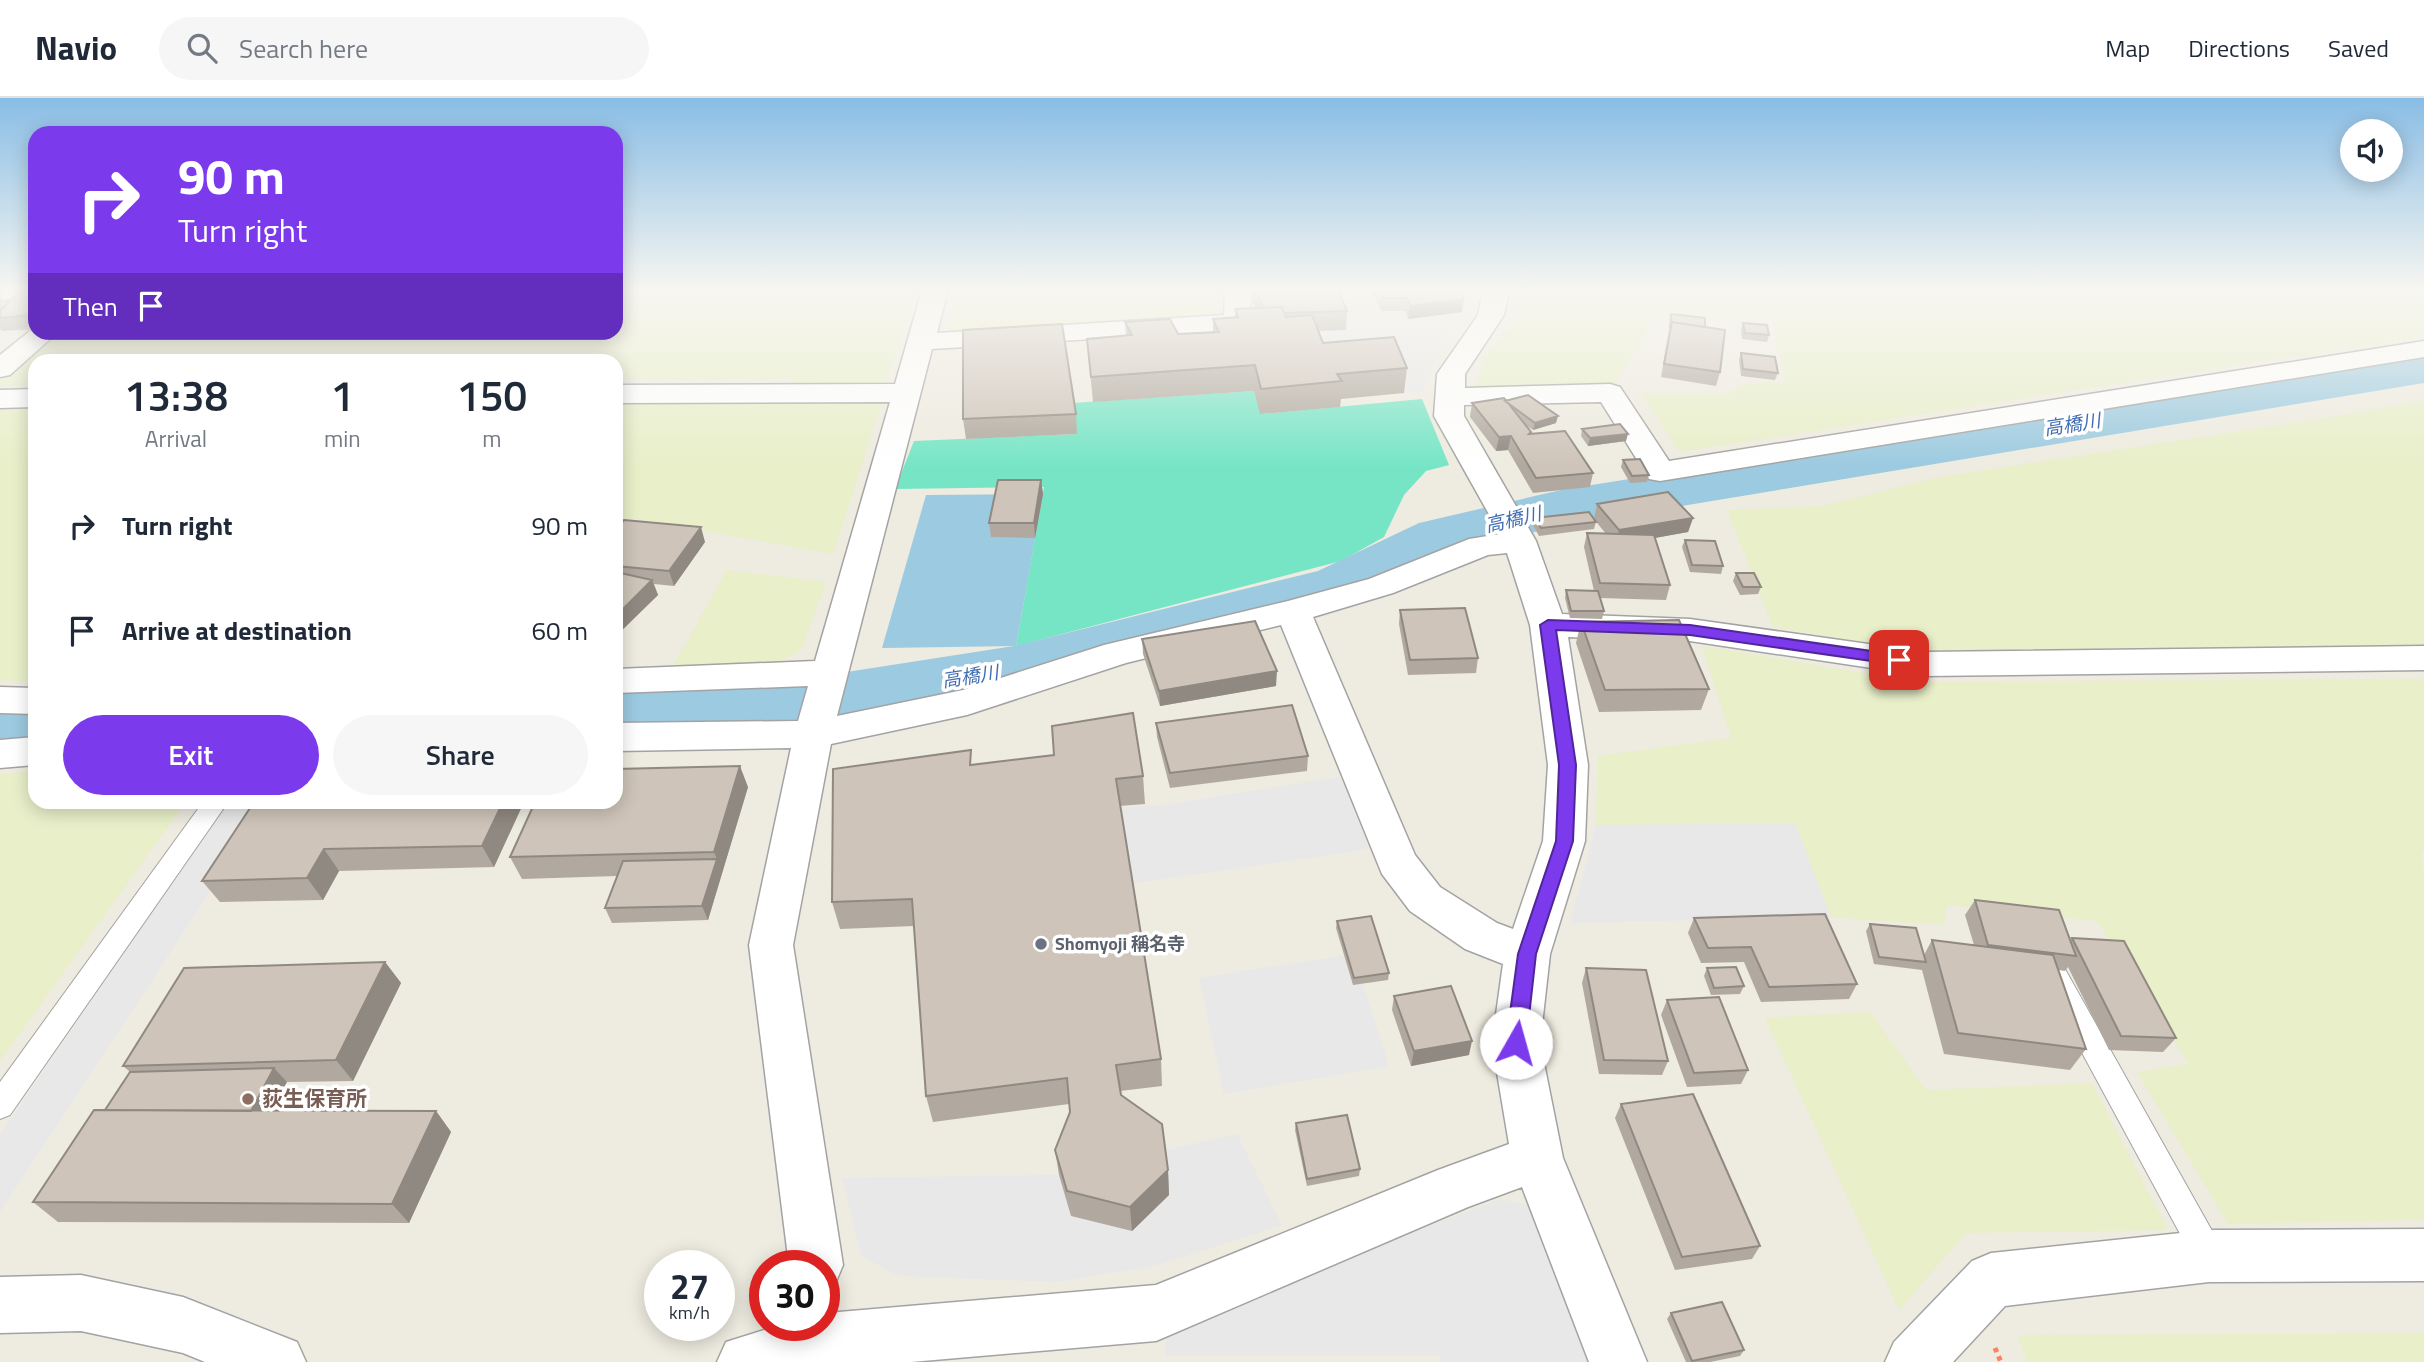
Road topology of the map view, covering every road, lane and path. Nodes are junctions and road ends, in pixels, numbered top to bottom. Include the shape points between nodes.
1 (24, 349) edge
2 (918, 349) edge
3 (1468, 349) edge
4 (2424, 349) edge
5 (0, 369) edge
6 (905, 393) junction
7 (623, 394) edge
8 (1448, 397) junction
9 (28, 398) edge
10 (0, 399) edge
11 (1520, 541) junction
12 (1293, 611) junction
13 (1548, 625) junction
14 (2424, 659) edge
15 (829, 673) junction
16 (623, 681) edge
17 (0, 700) edge
18 (28, 701) edge
19 (813, 734) junction
20 (623, 737) edge
21 (28, 752) edge
22 (0, 754) edge
23 (211, 809) edge
24 (1527, 954) junction
25 (2053, 972) edge
26 (0, 1106) edge
27 (1537, 1158) junction
28 (814, 1250) edge
29 (2424, 1255) edge
30 (2209, 1256) junction
31 (0, 1304) edge
32 (840, 1330) edge
33 (804, 1341) edge
34 (764, 1360) edge
35 (277, 1362) edge
36 (1618, 1362) edge
37 (1914, 1362) edge

1 - 5 street
2 - 6 street
3 - 8 street via 1451,374
4 - 8 street via 1660,472 1610,393
6 - 7 street
6 - 15 street
8 - 11 street via 1455,429
9 - 10 street
11 - 12 street via 1481,546 1381,586
11 - 13 street
12 - 19 street via 1117,653 967,702
12 - 24 street via 1397,863 1425,899 1481,936
13 - 14 street via 1690,630 1925,664
13 - 24 street via 1568,765 1564,841
15 - 16 street
15 - 19 street
17 - 18 street
19 - 20 street
19 - 28 street via 771,945
21 - 22 street
23 - 26 lane
24 - 27 street via 1516,1043
25 - 30 lane
27 - 32 street via 1156,1312
27 - 36 street
29 - 30 street
30 - 37 street via 1991,1280
31 - 35 street via 80,1303 183,1325
33 - 34 street

